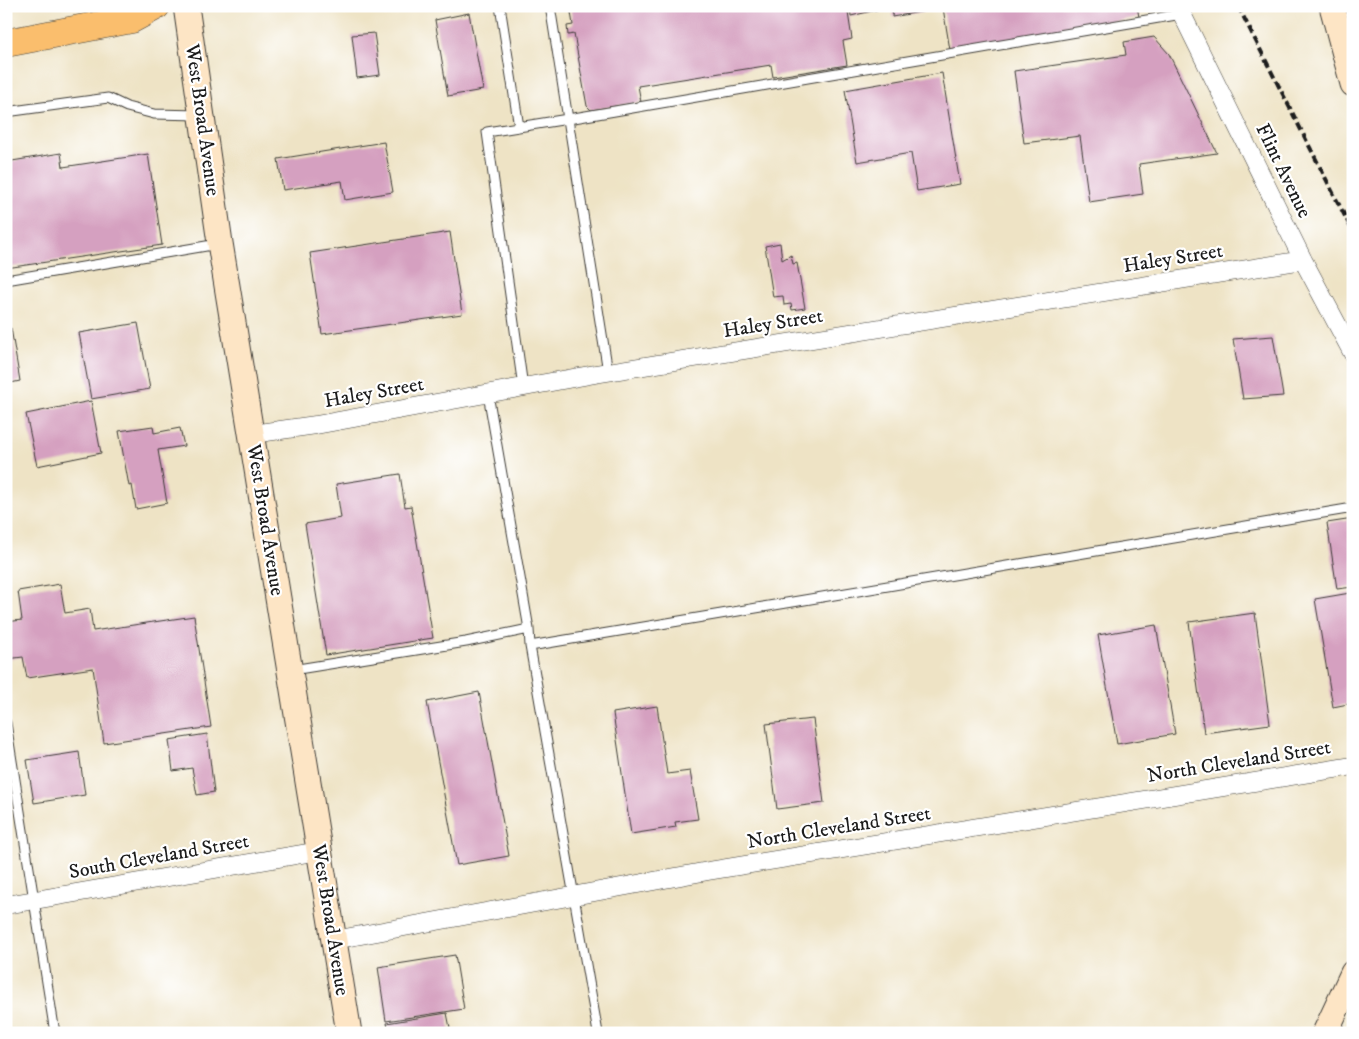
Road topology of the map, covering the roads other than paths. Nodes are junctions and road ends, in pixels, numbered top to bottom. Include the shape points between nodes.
1 (156, 6) edge
2 (186, 6) edge
3 (500, 6) edge
4 (550, 6) edge
5 (1332, 6) edge
6 (1180, 10) edge
7 (6, 43) edge
8 (1353, 84) edge
9 (6, 112) edge
10 (202, 115) junction
11 (568, 119) junction
12 (519, 127) junction
13 (220, 243) junction
14 (1303, 260) junction
15 (6, 280) edge
16 (1353, 354) edge
17 (608, 372) junction
18 (523, 387) junction
19 (488, 394) junction
20 (252, 434) junction
21 (1353, 508) edge
22 (528, 630) junction
23 (530, 646) junction
24 (290, 670) junction
25 (6, 723) edge
26 (1353, 766) edge
27 (319, 851) junction
28 (574, 895) junction
29 (34, 900) junction
30 (6, 905) edge
31 (334, 940) junction
32 (1353, 974) edge
33 (55, 1033) edge
34 (349, 1033) edge
35 (598, 1033) edge
36 (1325, 1033) edge

1 - 7 main road via 132,19
2 - 10 main road, West Broad Avenue
3 - 12 lane
4 - 11 lane
5 - 8 main road
6 - 11 lane
6 - 14 street, Flint Avenue
9 - 10 lane via 108,98 154,114
10 - 13 main road, West Broad Avenue
11 - 12 lane
11 - 17 lane
12 - 18 lane via 487,132
13 - 15 lane
13 - 20 main road, West Broad Avenue
14 - 16 street, Flint Avenue
14 - 17 street, Haley Street
17 - 18 street, Haley Street
18 - 19 street, Haley Street
19 - 20 street, Haley Street
19 - 22 lane
20 - 24 main road, West Broad Avenue
21 - 23 lane
22 - 23 lane
22 - 24 lane
23 - 28 lane
24 - 27 main road, West Broad Avenue
25 - 29 lane
26 - 28 street, North Cleveland Street
27 - 29 street, South Cleveland Street
27 - 31 main road, West Broad Avenue
28 - 31 street, North Cleveland Street
28 - 35 lane
29 - 30 street, South Cleveland Street
29 - 33 lane
31 - 34 main road, West Broad Avenue
32 - 36 main road

